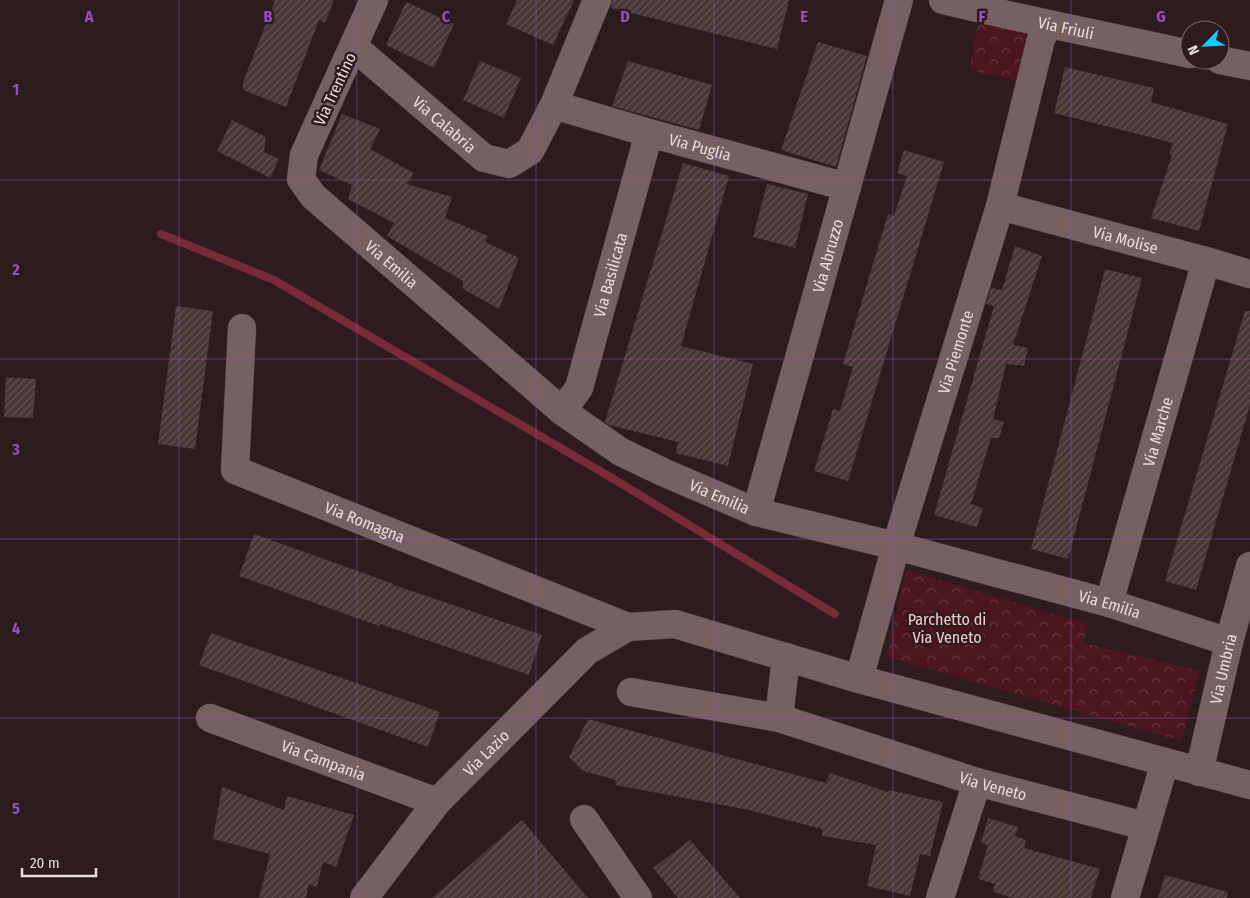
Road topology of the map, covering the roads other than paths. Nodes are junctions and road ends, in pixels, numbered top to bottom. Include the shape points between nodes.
1 (374, 0) edge
2 (597, 0) edge
3 (899, 0) edge
4 (943, 0) edge
5 (1049, 24) junction
6 (354, 47) junction
7 (1180, 52) edge
8 (1230, 62) edge
9 (1250, 66) edge
10 (554, 105) junction
11 (649, 134) junction
12 (301, 179) joint
13 (847, 187) junction
14 (1000, 206) junction
15 (1206, 261) junction
16 (1250, 274) edge
17 (242, 328) dead end
18 (562, 411) junction
19 (756, 512) junction
20 (896, 546) junction
21 (1250, 566) edge
22 (1109, 603) junction
23 (628, 627) junction
24 (1229, 642) junction
25 (786, 657) junction
26 (860, 679) junction
27 (631, 692) dead end
28 (210, 718) dead end
29 (780, 718) junction
30 (1164, 762) junction
31 (1199, 772) junction
32 (977, 782) junction
33 (1250, 784) edge
34 (437, 802) junction
35 (584, 819) dead end
36 (1145, 826) junction
37 (364, 898) edge
38 (638, 898) edge
39 (940, 898) edge
40 (1125, 898) edge

1 - 6 street, Via Trentino
2 - 10 street, Via Calabria
3 - 13 street, Via Abruzzo
4 - 5 street, Via Friuli
5 - 7 street, Via Friuli
5 - 14 street, Via Piemonte via 1041,39
6 - 10 street, Via Calabria via 484,158 509,164 530,151
6 - 12 street, Via Trentino via 304,155
8 - 9 street
10 - 11 street, Via Puglia
11 - 13 street, Via Puglia
11 - 18 street, Via Basilicata via 579,388
12 - 18 street, Via Emilia via 313,196
13 - 19 street, Via Abruzzo
14 - 15 street, Via Molise
14 - 20 street, Via Piemonte
15 - 16 street, Via Molise
15 - 22 street, Via Marche
17 - 23 street, Via Romagna via 235,470
18 - 19 street, Via Emilia via 621,452
19 - 20 street, Via Emilia
20 - 22 street, Via Emilia
20 - 26 street, Via Piemonte
21 - 24 street, Via Umbria
22 - 24 street, Via Emilia
23 - 25 street via 675,624
23 - 34 street, Via Lazio via 587,651
24 - 31 street, Via Umbria
25 - 26 street
25 - 29 street
26 - 30 street
27 - 29 street, Via Veneto
28 - 34 street, Via Campania
29 - 32 street, Via Veneto
30 - 31 street
30 - 36 street
31 - 33 street
32 - 36 street, Via Veneto
32 - 39 street
34 - 37 street, Via Lazio
35 - 38 street
36 - 40 street

